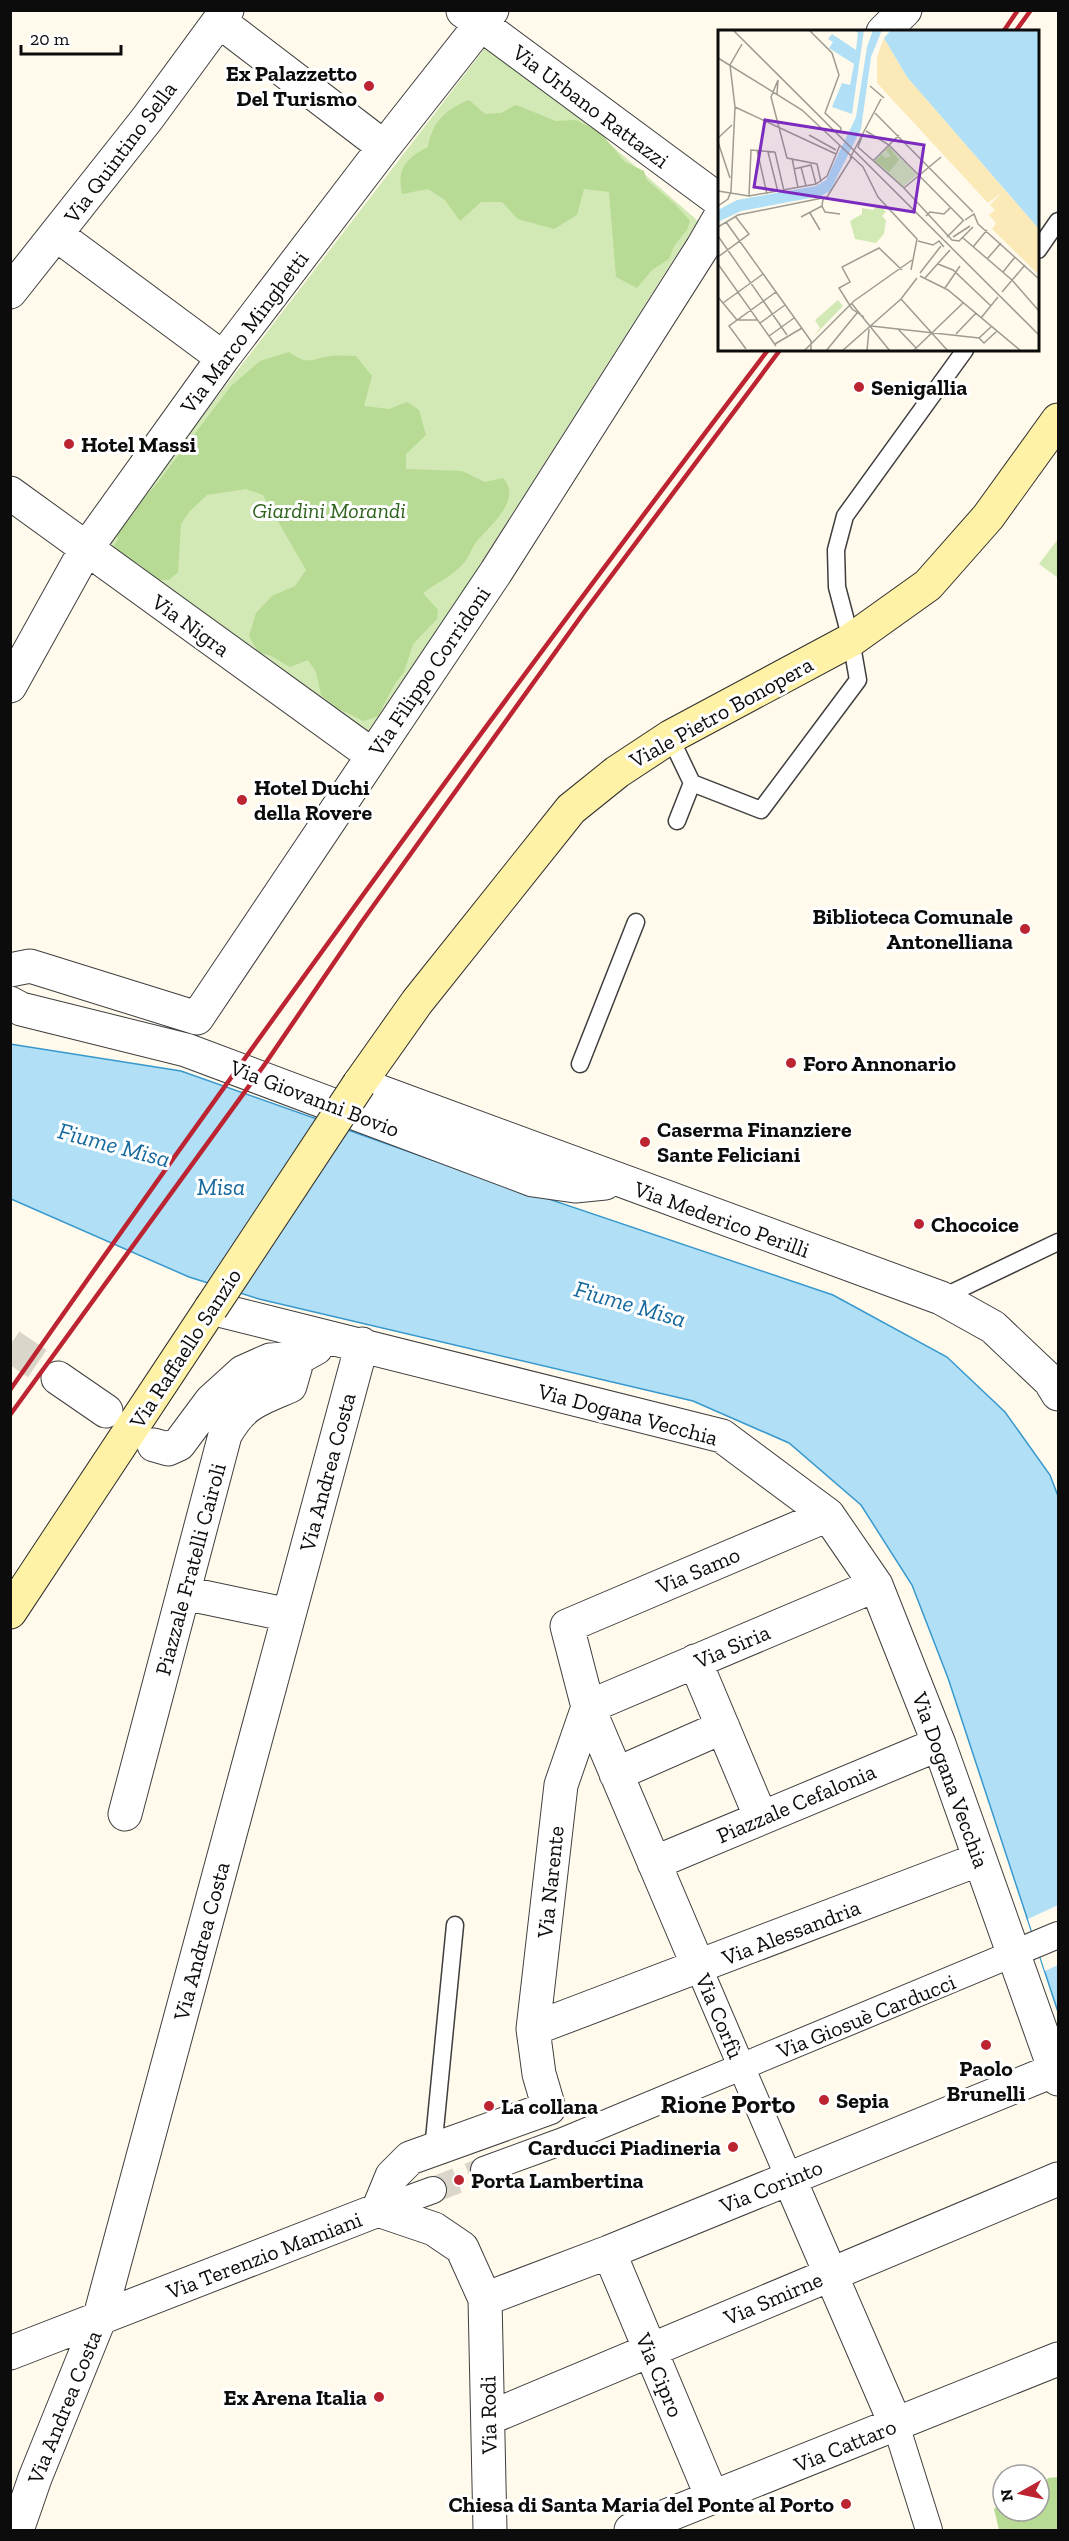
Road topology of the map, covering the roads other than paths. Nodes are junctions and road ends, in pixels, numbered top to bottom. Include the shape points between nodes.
1 (905, 10) edge
2 (479, 15) edge
3 (223, 16) edge
4 (885, 30) edge
5 (384, 147) junction
6 (718, 199) edge
7 (718, 220) edge
8 (1059, 221) edge
9 (57, 235) junction
10 (1039, 249) edge
11 (10, 292) edge
12 (964, 351) edge
13 (223, 358) junction
14 (1059, 420) edge
15 (10, 494) edge
16 (86, 549) junction
17 (850, 640) junction
18 (10, 686) edge
19 (670, 737) junction
20 (372, 755) junction
21 (692, 783) junction
22 (677, 821) dead end
23 (636, 922) dead end
24 (10, 970) edge
25 (10, 1003) edge
26 (580, 1064) dead end
27 (359, 1084) junction
28 (619, 1181) junction
29 (1059, 1242) edge
30 (941, 1298) junction
31 (212, 1308) junction
32 (326, 1336) junction
33 (362, 1344) junction
34 (298, 1358) junction
35 (58, 1378) tunnel mouth
36 (1059, 1394) edge
37 (106, 1411) dead end
38 (154, 1445) dead end
39 (828, 1515) junction
40 (876, 1585) junction
41 (184, 1593) junction
42 (10, 1612) edge
43 (289, 1615) junction
44 (695, 1661) junction
45 (588, 1707) junction
46 (723, 1727) junction
47 (939, 1744) junction
48 (616, 1774) junction
49 (125, 1814) dead end
50 (761, 1818) junction
51 (980, 1858) junction
52 (654, 1863) junction
53 (456, 1925) dead end
54 (1036, 1945) edge
55 (699, 1968) junction
56 (534, 2029) junction
57 (741, 2067) junction
58 (1057, 2074) edge
59 (549, 2108) junction
60 (562, 2141) junction
61 (433, 2150) junction
62 (484, 2170) tunnel mouth
63 (789, 2178) junction
64 (1059, 2179) edge
65 (433, 2190) tunnel mouth
66 (378, 2210) junction
67 (609, 2252) junction
68 (831, 2274) junction
69 (484, 2299) junction
70 (99, 2320) junction
71 (649, 2351) junction
72 (10, 2353) edge
73 (1059, 2359) edge
74 (489, 2418) junction
75 (896, 2425) junction
76 (712, 2498) junction
77 (17, 2530) edge
78 (490, 2530) edge
79 (632, 2530) edge
80 (929, 2530) edge

1 - 4 street
2 - 5 street, Via Marco Minghetti
2 - 6 street, Via Urbano Rattazzi
3 - 5 street
3 - 9 street, Via Quintino Sella
5 - 13 street, Via Marco Minghetti
7 - 20 street, Via Filippo Corridoni via 496,572
8 - 10 lane
9 - 11 street, Via Quintino Sella
9 - 13 street
12 - 17 lane via 845,516 836,550 837,587
13 - 16 street, Via Marco Minghetti
14 - 17 main road, Viale Pietro Bonopera via 988,517 928,585
15 - 16 street, Via Nigra
16 - 18 street, Via Marco Minghetti
16 - 20 street, Via Nigra
17 - 19 main road, Viale Pietro Bonopera
17 - 21 lane via 858,680 761,810
19 - 21 lane
19 - 27 main road, Viale Pietro Bonopera via 616,772 571,809 417,1002
20 - 24 street, Via Filippo Corridoni via 197,1018 30,966
21 - 22 lane
23 - 26 lane
25 - 28 street, Via Giovanni Bovio via 186,1050 533,1180 575,1186
27 - 28 street, Via Mederico Perilli
27 - 31 main road, Via Raffaello Sanzio, bridge
28 - 30 street, Via Mederico Perilli
29 - 30 lane
30 - 36 street, Via Mederico Perilli via 993,1327
31 - 32 street, Via Dogana Vecchia
31 - 42 main road, Via Raffaello Sanzio
32 - 33 street, Via Dogana Vecchia
32 - 34 street via 313,1352
33 - 39 street, Via Dogana Vecchia via 722,1436
33 - 43 street, Via Andrea Costa
34 - 38 street via 270,1360 243,1372 211,1401 179,1444 168,1449
34 - 41 street, Piazzale Fratelli Cairoli via 290,1386 258,1399 236,1415 225,1436
35 - 37 street
39 - 40 street, Via Dogana Vecchia
39 - 45 street, Via Samo via 567,1626
40 - 44 street, Via Siria
40 - 47 street, Via Dogana Vecchia
41 - 43 street
41 - 49 street, Piazzale Fratelli Cairoli
43 - 70 street, Via Andrea Costa
44 - 45 street, Via Siria
44 - 46 street
45 - 48 street, Via Corfù
45 - 56 street, Via Narente via 561,1785
46 - 48 street
46 - 50 street
47 - 50 street, Piazzale Cefalonia
47 - 51 street, Via Dogana Vecchia
48 - 52 street, Via Corfù
50 - 52 street, Piazzale Cefalonia
51 - 54 street, Via Dogana Vecchia
51 - 55 street, Via Alessandria
52 - 55 street, Via Corfù
53 - 61 lane
54 - 57 street, Via Giosuè Carducci
54 - 58 street, Via Dogana Vecchia
55 - 56 street, Via Alessandria
55 - 57 street, Via Corfù
56 - 59 street, Via Narente via 539,2074
57 - 60 street, Via Giosuè Carducci
57 - 63 street, Via Corfù
58 - 63 street, Via Corinto
59 - 60 street, Via Narente
59 - 61 street
60 - 62 street, Via Giosuè Carducci
61 - 66 street via 410,2158 392,2176
63 - 67 street, Via Corinto
63 - 68 street, Via Corfù
64 - 68 street, Via Smirne
65 - 66 street
66 - 69 street, Via Terenzio Mamiani via 434,2229 462,2248
66 - 70 street, Via Terenzio Mamiani
67 - 69 street, Via Corinto
67 - 71 street, Via Cipro
68 - 71 street, Via Smirne
68 - 75 street, Via Corfù
69 - 74 street, Via Rodi
70 - 72 street, Via Terenzio Mamiani
70 - 77 street, Via Andrea Costa
71 - 74 street, Via Smirne
71 - 76 street, Via Cipro
73 - 75 street, Via Cattaro
74 - 78 street, Via Rodi
75 - 76 street, Via Cattaro
75 - 80 street
76 - 79 street, Via Cattaro

